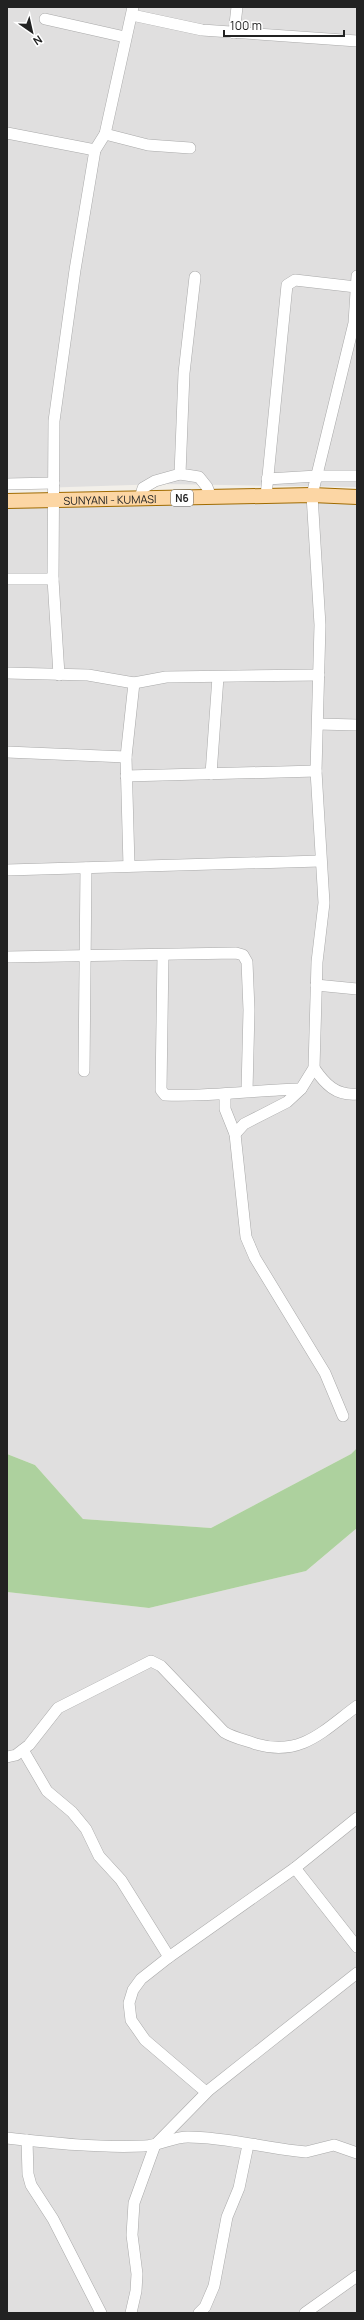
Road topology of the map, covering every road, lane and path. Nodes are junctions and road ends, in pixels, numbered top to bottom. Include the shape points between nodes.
1 (237, 7) edge
2 (132, 11) edge
3 (45, 19) dead end
4 (234, 34) junction
5 (125, 37) junction
6 (357, 42) edge
7 (7, 133) edge
8 (105, 134) junction
9 (190, 148) dead end
10 (96, 150) junction
11 (357, 276) edge
12 (195, 277) dead end
13 (356, 287) junction
14 (180, 474) junction
15 (317, 476) junction
16 (357, 476) edge
17 (267, 479) junction
18 (54, 483) junction
19 (7, 484) edge
20 (312, 495) junction
21 (266, 496) junction
22 (210, 497) junction
23 (357, 497) edge
24 (140, 498) junction
25 (54, 500) junction
26 (7, 501) edge
27 (7, 579) edge
28 (53, 579) junction
29 (7, 673) edge
30 (59, 675) junction
31 (319, 675) junction
32 (218, 677) junction
33 (134, 683) junction
34 (318, 724) junction
35 (357, 725) edge
36 (7, 752) edge
37 (126, 757) junction
38 (316, 771) junction
39 (211, 774) junction
40 (126, 776) junction
41 (320, 861) junction
42 (129, 866) junction
43 (86, 868) junction
44 (7, 870) edge
45 (85, 954) junction
46 (163, 955) junction
47 (7, 957) edge
48 (316, 985) junction
49 (357, 989) edge
50 (314, 1068) junction
51 (84, 1071) dead end
52 (301, 1089) junction
53 (247, 1091) junction
54 (225, 1094) junction
55 (357, 1094) edge
56 (235, 1134) junction
57 (343, 1416) dead end
58 (357, 1706) edge
59 (23, 1750) junction
60 (7, 1757) edge
61 (357, 1818) edge
62 (295, 1868) junction
63 (357, 1947) edge
64 (169, 1957) junction
65 (357, 1973) edge
66 (206, 2092) junction
67 (7, 2138) edge
68 (27, 2140) junction
69 (155, 2145) junction
70 (248, 2145) junction
71 (357, 2153) edge
72 (357, 2276) edge
73 (205, 2311) edge
74 (101, 2313) edge
75 (131, 2313) edge
76 (305, 2313) edge

1 - 4 street
2 - 4 street via 202,30
2 - 5 street
3 - 5 street
4 - 6 street
5 - 8 street
7 - 10 street
8 - 9 street via 148,145
8 - 10 street
10 - 18 street via 74,270 54,421
11 - 13 street
12 - 14 street via 184,373
13 - 15 street via 352,330
13 - 17 street via 295,280 287,285
14 - 22 street via 199,477 208,487
14 - 24 street via 154,481 143,488
15 - 16 street
15 - 17 street
15 - 20 street
17 - 21 street
18 - 19 street
18 - 25 street
20 - 21 main road, SUNYANI - KUMASI / N6
20 - 23 main road, SUNYANI - KUMASI / N6
20 - 31 street via 319,600
21 - 22 main road, SUNYANI - KUMASI / N6
22 - 24 main road, SUNYANI - KUMASI / N6
24 - 25 main road, SUNYANI - KUMASI / N6
25 - 26 main road, SUNYANI - KUMASI / N6
25 - 28 street
27 - 28 street
28 - 30 street
29 - 30 street
30 - 33 street via 101,676
31 - 32 street
31 - 34 street
32 - 33 street via 160,677
32 - 39 street
33 - 37 street
34 - 35 street
34 - 38 street
36 - 37 street
37 - 40 street
38 - 39 street
38 - 41 street
39 - 40 street
40 - 42 street
41 - 42 street
41 - 48 street via 324,903
42 - 43 street
43 - 44 street
43 - 45 street
45 - 46 street
45 - 47 street
45 - 51 street
46 - 53 street via 236,954 243,956 247,962
46 - 54 street via 161,1090 165,1095
48 - 49 street
48 - 50 street
50 - 52 street
50 - 55 street via 334,1091
52 - 53 street
52 - 56 street via 287,1102 244,1124
53 - 54 street
54 - 56 street via 225,1109
56 - 57 street via 246,1237 255,1258 325,1373
58 - 59 street via 302,1745 271,1748 224,1732 161,1666 151,1661 58,1708
59 - 60 street
59 - 64 street via 47,1791 72,1812 86,1829 99,1856 121,1880
61 - 62 street
62 - 63 street
62 - 64 street
64 - 66 street via 141,1979 133,1990 129,2003 131,2020 145,2040
65 - 66 street
66 - 69 street
67 - 68 street
68 - 69 street via 109,2146
68 - 74 street via 28,2174 31,2185 53,2219
69 - 70 street via 187,2137
69 - 75 street via 134,2203 132,2235 137,2274
70 - 71 street via 306,2152 334,2145
70 - 73 street via 239,2188 227,2217 214,2286
72 - 76 street

